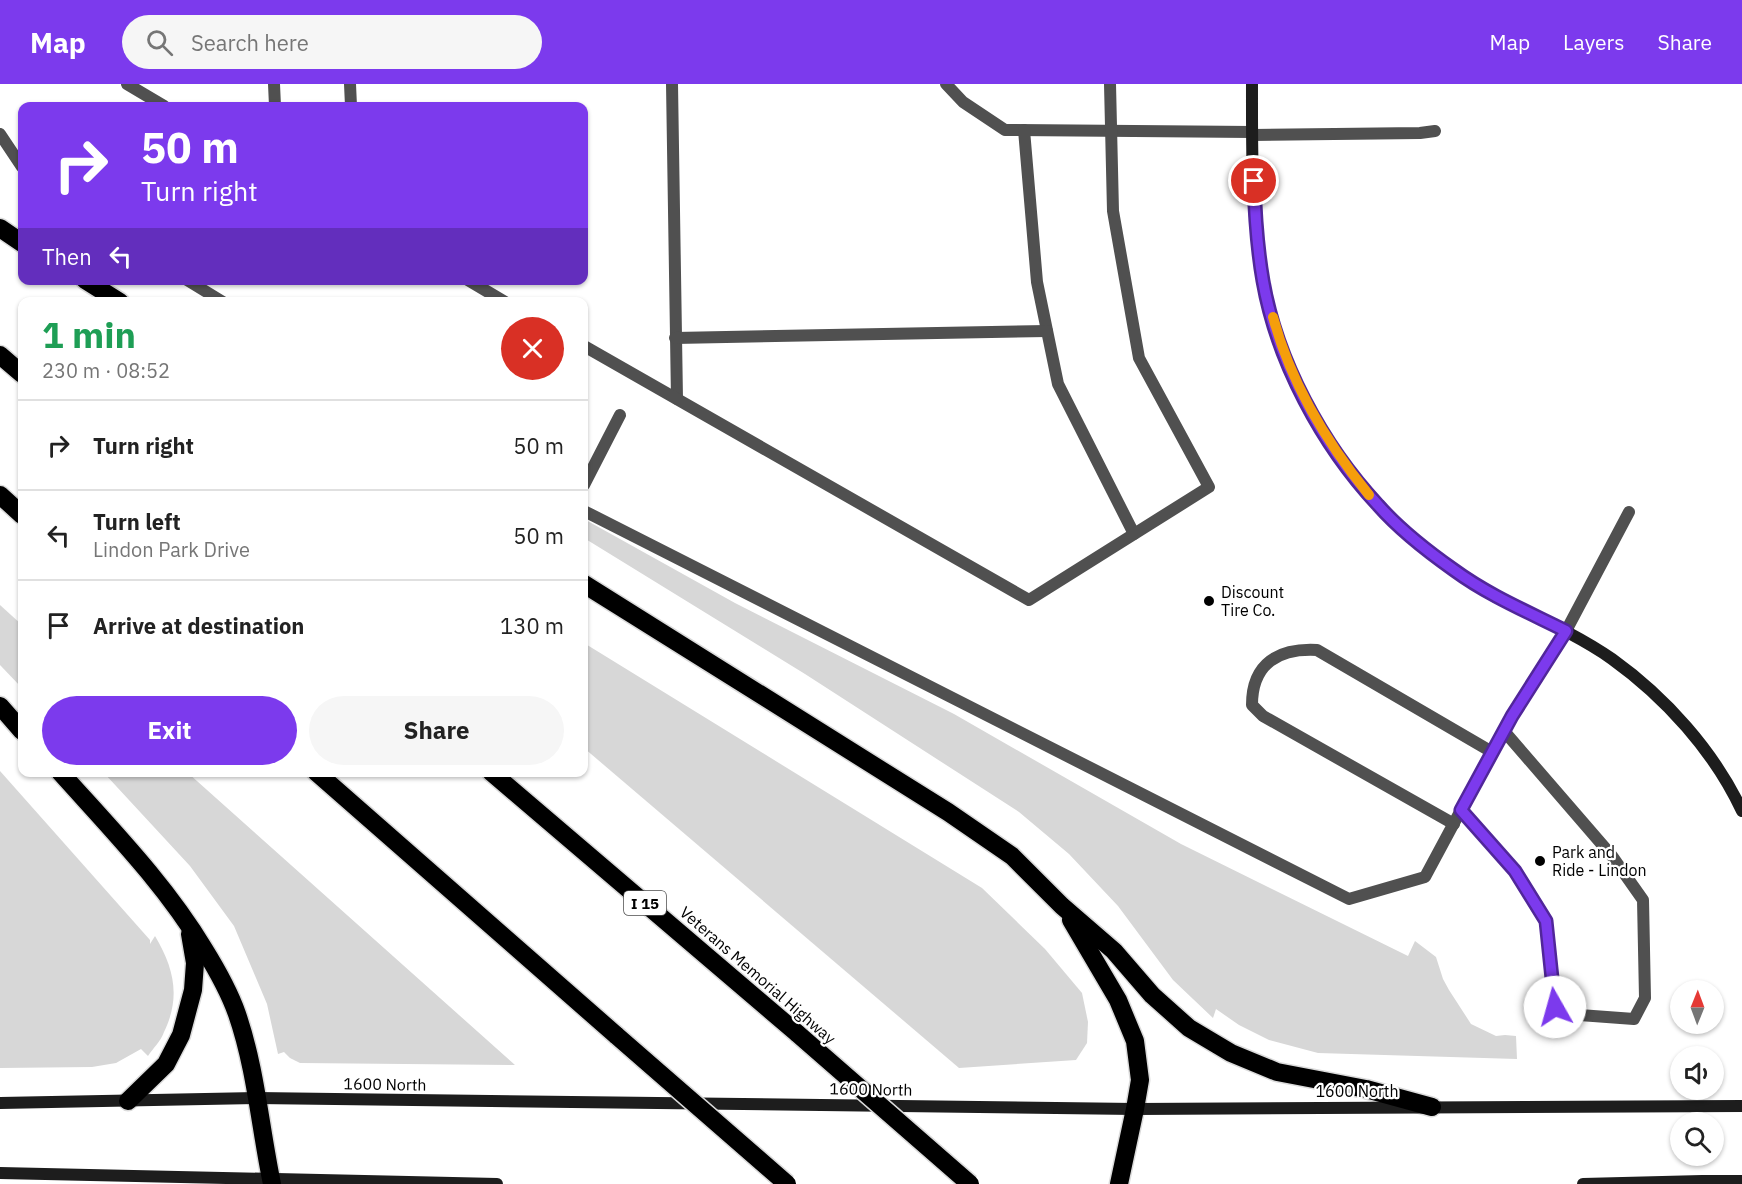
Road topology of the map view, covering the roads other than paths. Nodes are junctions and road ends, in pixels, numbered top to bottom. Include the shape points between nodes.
1 (127, 84) edge
2 (274, 84) edge
3 (350, 84) edge
4 (672, 84) edge
5 (946, 84) edge
6 (1110, 84) edge
7 (1252, 84) edge
8 (157, 102) edge
9 (275, 102) edge
10 (351, 102) edge
11 (1024, 130) junction
12 (1112, 131) junction
13 (1435, 131) dead end
14 (0, 134) edge
15 (1252, 134) junction
16 (18, 160) edge
17 (0, 228) edge
18 (18, 240) edge
19 (93, 285) edge
20 (195, 285) edge
21 (476, 285) edge
22 (112, 297) edge
23 (215, 297) edge
24 (497, 297) edge
25 (1047, 331) junction
26 (675, 338) junction
27 (588, 348) edge
28 (0, 355) edge
29 (18, 371) edge
30 (676, 399) junction
31 (620, 415) dead end
32 (588, 477) edge
33 (0, 495) edge
34 (18, 511) edge
35 (1629, 512) dead end
36 (588, 513) edge
37 (1134, 534) junction
38 (588, 587) edge
39 (1566, 631) junction
40 (0, 706) edge
41 (18, 726) edge
42 (1504, 730) junction
43 (1492, 752) junction
44 (64, 777) edge
45 (322, 777) edge
46 (497, 777) edge
47 (1740, 803) edge
48 (1461, 810) junction
49 (1454, 824) junction
50 (1062, 906) junction
51 (189, 924) junction
52 (257, 1098) junction
53 (128, 1101) junction
54 (0, 1103) edge
55 (1742, 1106) edge
56 (1432, 1107) junction
57 (1135, 1109) junction
58 (0, 1173) edge
59 (1742, 1181) edge
60 (271, 1182) edge
61 (497, 1184) edge
62 (787, 1184) edge
63 (970, 1184) edge
64 (1119, 1184) edge
65 (1583, 1184) edge

1 - 8 lane
2 - 9 lane
3 - 10 lane
4 - 26 lane
5 - 11 lane via 963,102 1005,130
6 - 12 lane
7 - 15 main road
11 - 12 lane
11 - 25 lane via 1037,282
12 - 15 lane
12 - 37 lane via 1113,211 1140,358 1209,487
13 - 15 lane
14 - 16 lane
15 - 39 main road via 1255,227 1263,283 1282,347 1322,432 1378,505 1417,542 1489,593
17 - 18 highway
19 - 22 highway
20 - 23 lane
21 - 24 lane
25 - 26 lane
25 - 37 lane via 1058,384
26 - 30 lane
27 - 30 lane
28 - 29 highway
30 - 37 lane via 1029,600
31 - 32 lane
33 - 34 highway
35 - 39 lane
36 - 49 lane via 1349,899 1425,877
38 - 50 highway via 948,812 1012,856
39 - 42 lane
39 - 47 main road via 1611,658 1648,688 1691,733
40 - 41 highway
42 - 43 lane
42 - 48 lane via 1612,856 1643,900 1645,998 1634,1019 1566,1014 1555,1007 1546,921 1515,871
43 - 48 lane
43 - 49 lane via 1317,650 1290,650 1278,656 1254,682 1252,705 1263,717
44 - 51 highway via 154,878
45 - 62 highway, bridge
46 - 63 highway, Veterans Memorial Highway / I 15, bridge
48 - 49 lane
50 - 56 highway via 1114,951 1152,995 1189,1028 1231,1053 1277,1072 1366,1089
50 - 57 highway via 1118,1000 1135,1041 1140,1080
51 - 52 highway via 237,1013
51 - 53 highway via 195,963 193,990 181,1035 166,1064
52 - 53 main road, 1600 North
52 - 57 main road, 1600 North
52 - 60 highway
53 - 54 main road, 1600 North
55 - 56 main road, 1600 North
56 - 57 main road, 1600 North
57 - 64 highway
58 - 60 main road
59 - 65 main road
60 - 61 main road

